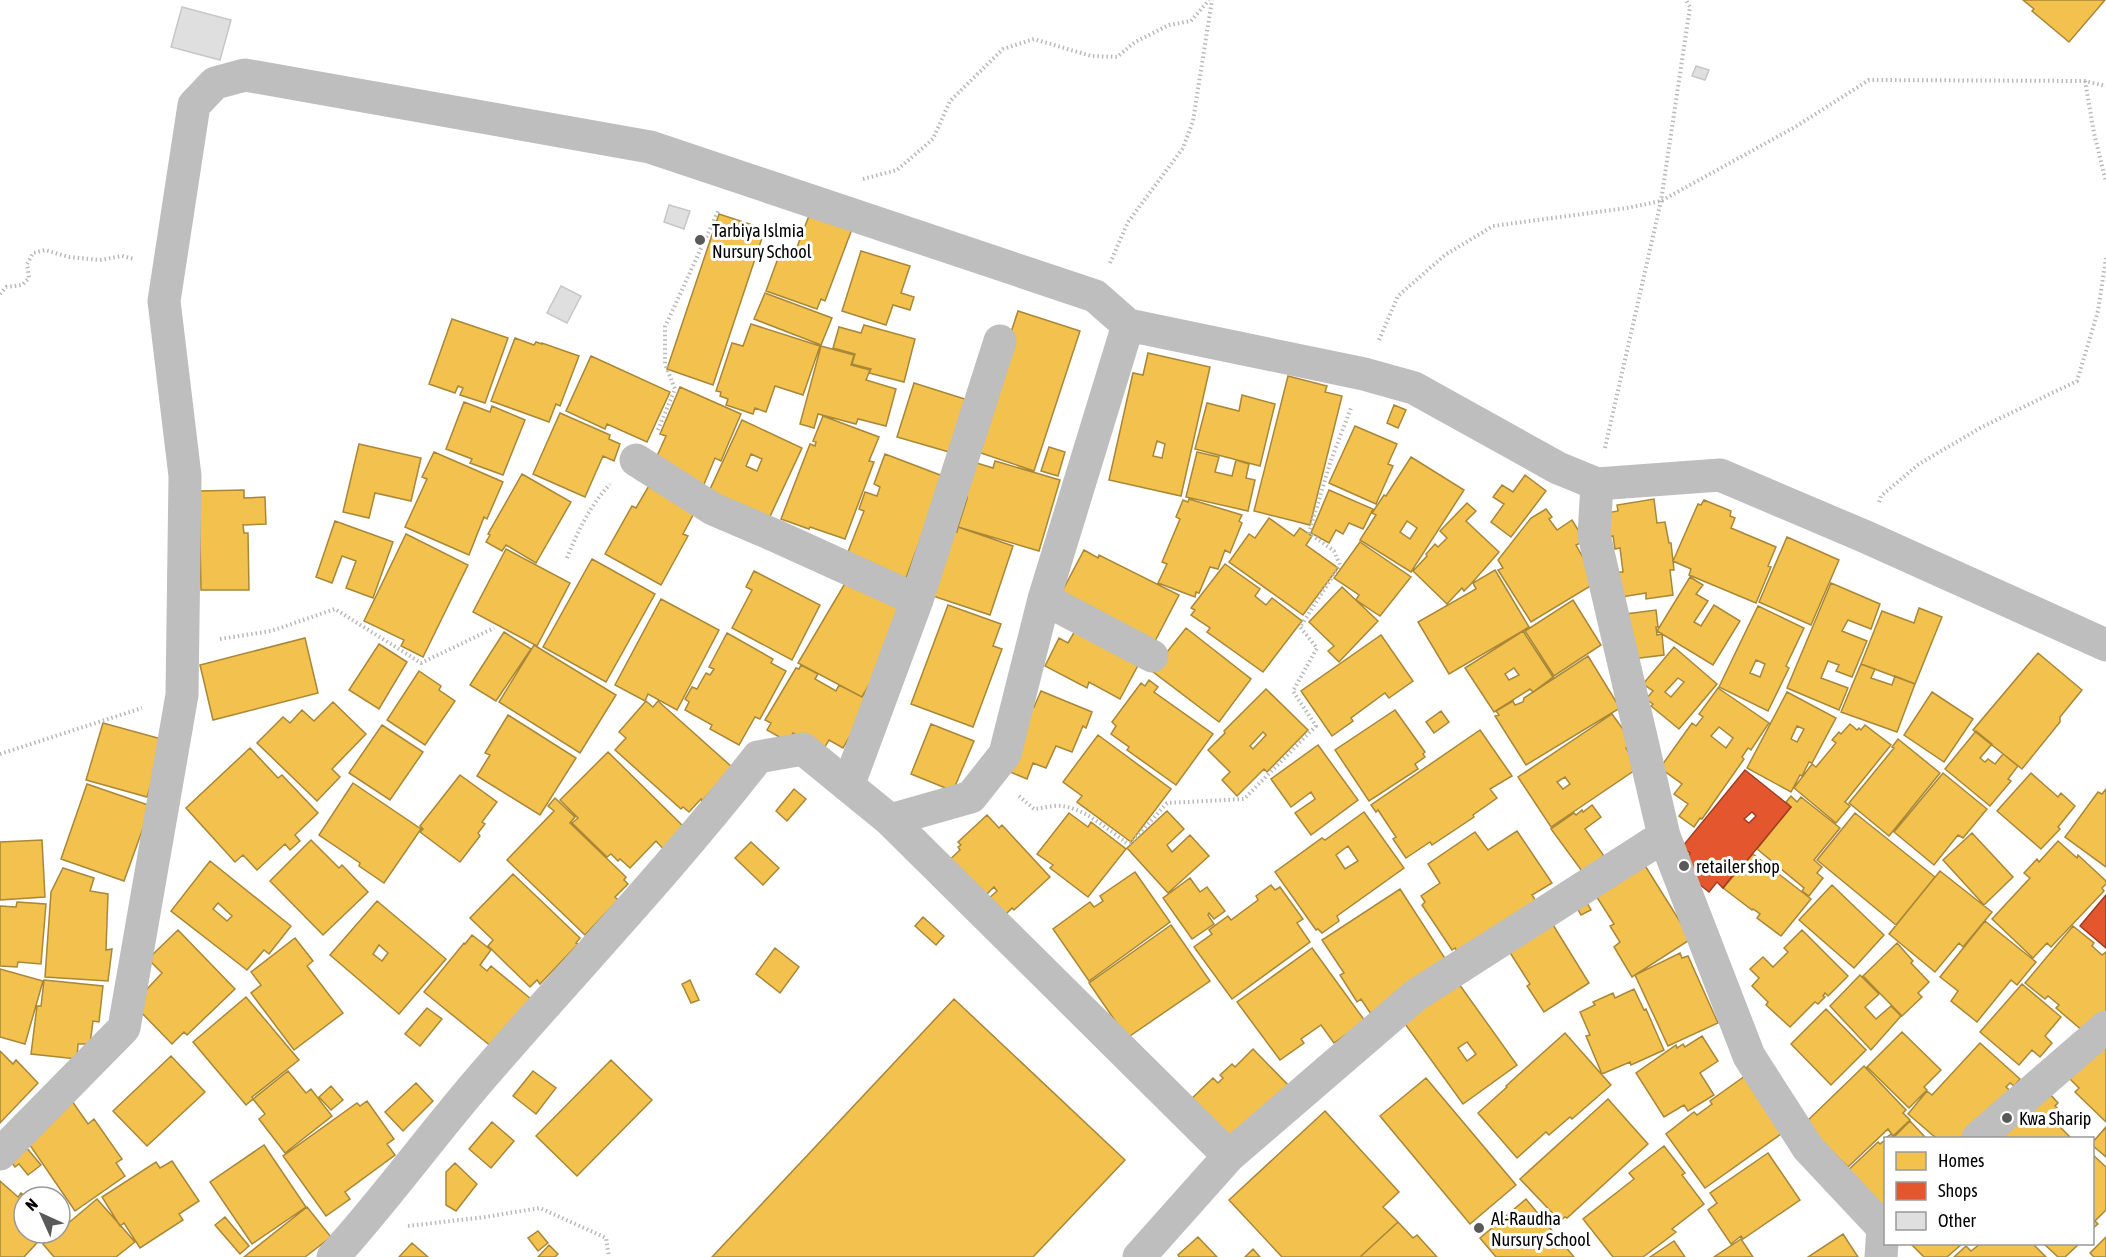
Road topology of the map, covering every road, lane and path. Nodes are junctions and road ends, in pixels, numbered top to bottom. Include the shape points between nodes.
1 (1211, 0) edge
2 (1686, 0) edge
3 (2085, 81) junction
4 (2106, 86) edge
5 (853, 179) dead end
6 (2106, 182) edge
7 (768, 187) junction
8 (1661, 201) junction
9 (170, 257) junction
10 (2106, 258) edge
11 (0, 294) edge
12 (1095, 296) junction
13 (1128, 325) junction
14 (1000, 341) dead end
15 (1364, 374) junction
16 (636, 459) junction
17 (1597, 484) junction
18 (1866, 537) junction
19 (567, 558) dead end
20 (917, 600) junction
21 (1044, 600) junction
22 (494, 628) dead end
23 (183, 645) junction
24 (2106, 645) edge
25 (1152, 656) dead end
26 (182, 695) junction
27 (0, 754) edge
28 (848, 786) junction
29 (971, 797) junction
30 (890, 820) junction
31 (1664, 836) junction
32 (2106, 1027) edge
33 (1979, 1137) edge
34 (0, 1154) edge
35 (1229, 1156) junction
36 (356, 1232) junction
37 (1883, 1237) edge
38 (333, 1257) edge
39 (609, 1257) edge
40 (1139, 1257) edge

1 - 5 path via 1191,21 1169,25 1135,42 1117,57 1091,57 1034,39 1004,49 950,100 933,139 897,170
1 - 12 path via 1193,121 1183,148 1128,222
2 - 8 path via 1690,7
3 - 4 path
3 - 6 path
3 - 8 path via 1869,80 1795,127
7 - 9 street via 650,147 244,75 215,83 194,105
7 - 12 street
7 - 16 path via 735,193 718,211 665,327 665,364 675,389 653,441
8 - 15 path via 1493,225 1445,255 1398,296
8 - 17 path
9 - 11 path via 150,261 122,256 100,260 45,250 33,253 27,264 29,278 22,285 6,287
9 - 23 street via 164,301 185,477
10 - 18 path via 2098,311 2077,381 1982,427 1919,464 1881,496
12 - 13 street
13 - 15 street
13 - 21 street
14 - 20 street
15 - 17 street via 1414,388 1558,468
15 - 29 path via 1330,463 1309,533 1334,551 1340,565 1300,627 1317,648 1293,691 1316,726 1244,799 1167,803 1131,843 1072,808 1034,809 1010,789
16 - 19 path via 596,500 579,527
16 - 20 street via 712,509
17 - 18 street via 1720,475
17 - 31 street via 1594,535
18 - 24 street
20 - 28 street
21 - 25 street
21 - 29 street via 1005,754
22 - 23 path via 421,663 335,609 271,631
23 - 26 street
26 - 27 path
26 - 34 street via 124,1028
28 - 30 street
28 - 36 street via 803,749 758,758 712,816 480,1079
29 - 30 street
30 - 35 street
31 - 35 street via 1416,995
31 - 37 street via 1749,1056 1808,1149
32 - 33 street
35 - 40 street
36 - 38 street
36 - 39 path via 540,1208 606,1238

